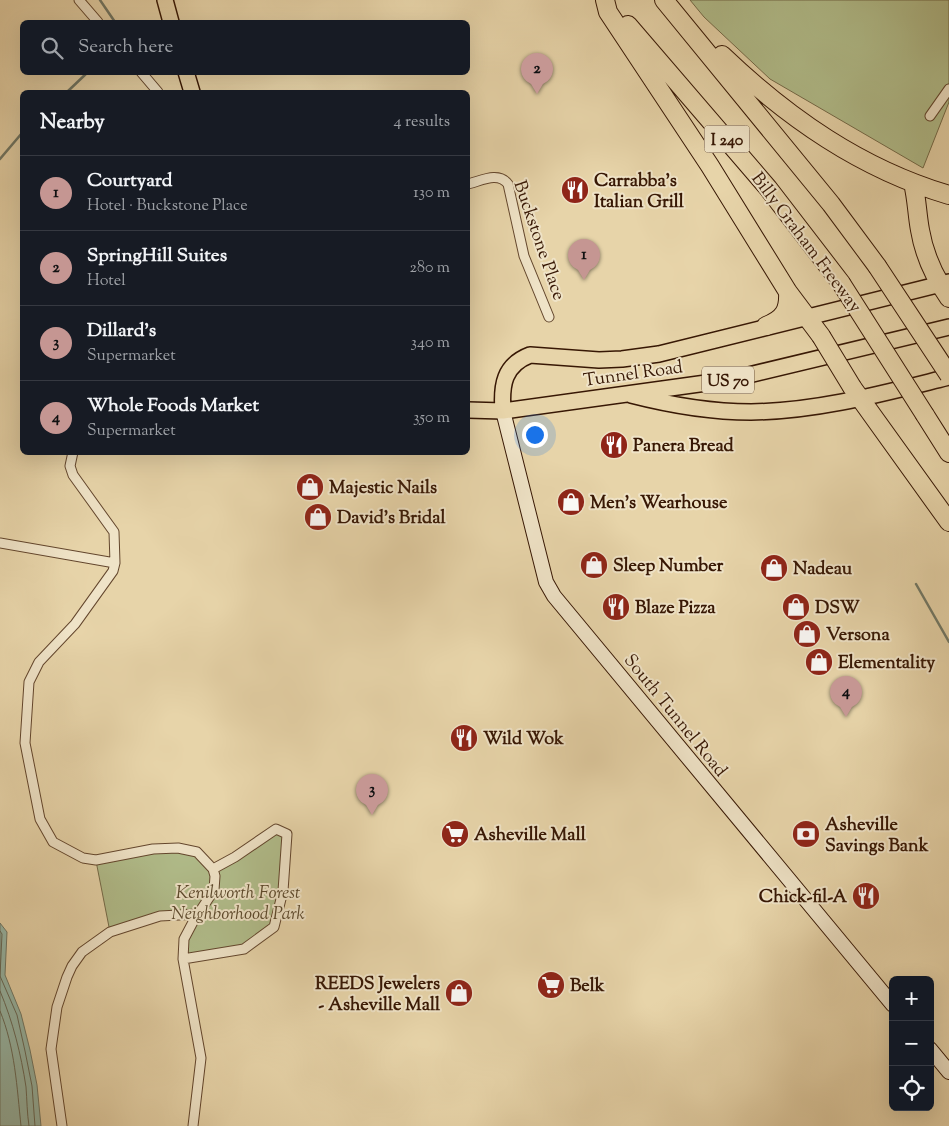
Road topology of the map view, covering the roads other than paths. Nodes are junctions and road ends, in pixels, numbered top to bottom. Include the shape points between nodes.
1 (79, 0) edge
2 (165, 0) edge
3 (606, 0) edge
4 (664, 0) edge
5 (96, 20) edge
6 (170, 20) edge
7 (681, 22) junction
8 (144, 75) edge
9 (187, 75) edge
10 (156, 90) edge
11 (191, 90) edge
12 (949, 90) edge
13 (930, 116) dead end
14 (470, 183) edge
15 (913, 183) junction
16 (949, 195) edge
17 (946, 288) edge
18 (788, 292) junction
19 (549, 317) dead end
20 (808, 318) junction
21 (766, 326) junction
22 (949, 327) edge
23 (949, 376) edge
24 (623, 393) junction
25 (857, 393) junction
26 (470, 410) edge
27 (503, 411) junction
28 (949, 453) edge
29 (72, 455) edge
30 (949, 522) edge
31 (0, 544) edge
32 (115, 563) junction
33 (213, 869) junction
34 (198, 914) junction
35 (183, 959) junction
36 (889, 1000) edge
37 (934, 1054) edge
38 (949, 1072) edge
39 (62, 1126) edge
40 (193, 1126) edge

1 - 5 street
2 - 6 main road
3 - 18 highway via 608,12 710,166
3 - 28 highway, Billy Graham Freeway / I 240, bridge via 768,188 841,283
4 - 7 highway, I 240
7 - 15 highway via 796,118 854,156
7 - 23 highway, I 240, bridge via 820,190 877,266
8 - 10 street
9 - 11 main road
12 - 13 street
14 - 19 street, Buckstone Place via 494,177 502,178 508,184 524,256
15 - 16 highway
15 - 17 highway via 923,244
17 - 20 main road
18 - 20 highway
18 - 21 highway via 783,316
20 - 21 main road
20 - 25 highway, bridge
21 - 27 main road via 659,354 622,359 530,355 508,371 503,386
22 - 24 main road, Tunnel Road / US 70 via 728,380
23 - 25 main road
24 - 25 main road via 658,402 750,412 788,410
24 - 27 main road, Tunnel Road / US 70
25 - 30 highway
26 - 27 main road, Tunnel Road / US 70
27 - 36 main road, South Tunnel Road via 546,582 554,596
29 - 32 street via 73,475 114,532
31 - 32 street
32 - 33 street via 113,571 75,624 39,662 29,682 25,742 40,820 53,842 83,858 96,860 152,849 178,848 196,852
33 - 34 street via 214,890
33 - 35 street via 276,829 287,834 283,891 274,927 244,949
34 - 35 street via 184,939
34 - 39 street via 160,916 110,932 82,952 72,966 57,1007 51,1048
35 - 40 street via 201,1058
37 - 38 main road

